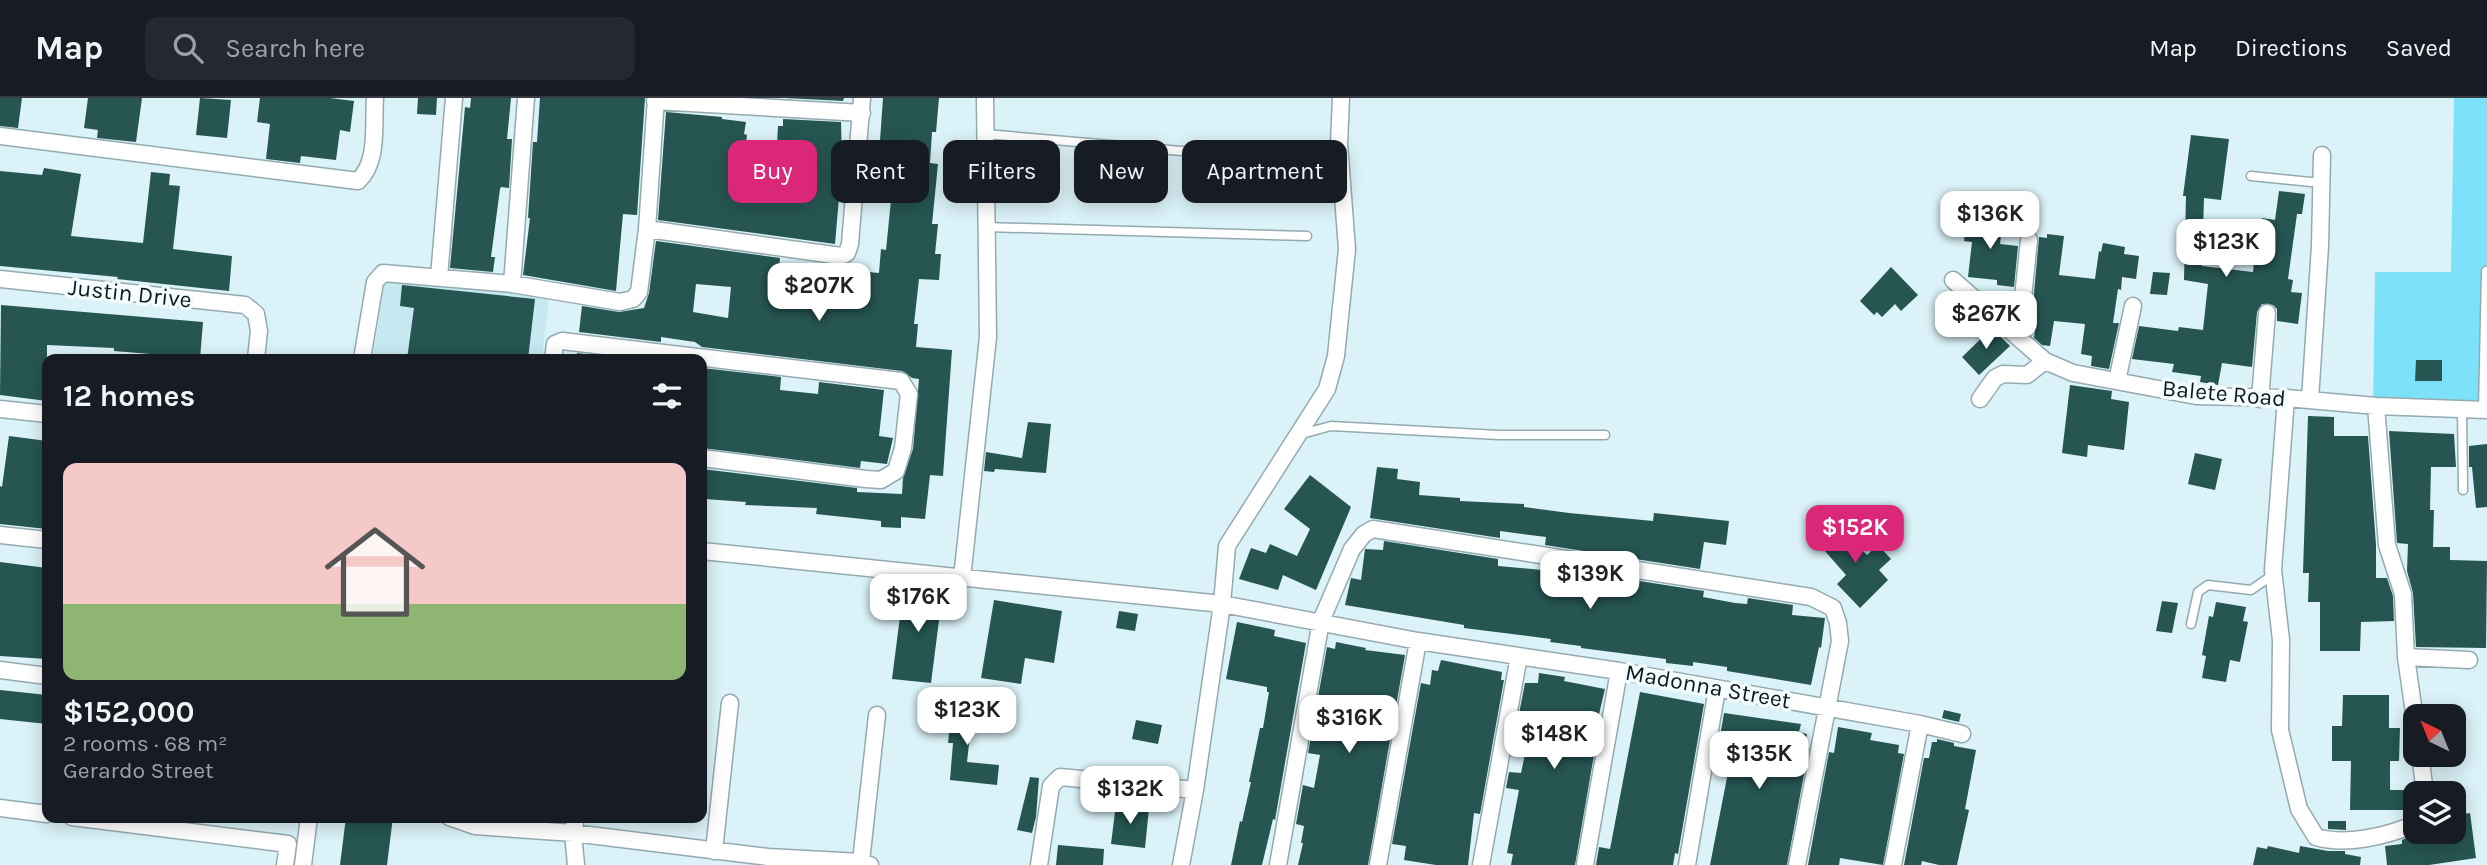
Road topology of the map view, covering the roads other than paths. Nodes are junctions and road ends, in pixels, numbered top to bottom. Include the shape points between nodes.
1 (375, 98) edge
2 (454, 98) edge
3 (526, 98) edge
4 (985, 98) edge
5 (1341, 98) edge
6 (655, 99) edge
7 (862, 105) edge
8 (985, 134) junction
9 (0, 136) edge
10 (1182, 151) edge
11 (2322, 155) dead end
12 (2251, 176) dead end
13 (2321, 183) junction
14 (985, 227) junction
15 (647, 229) junction
16 (1307, 236) dead end
17 (2029, 240) dead end
18 (2486, 271) edge
19 (439, 277) junction
20 (0, 279) edge
21 (1953, 280) dead end
22 (512, 284) junction
23 (2133, 306) dead end
24 (2267, 313) dead end
25 (2019, 336) junction
26 (257, 354) edge
27 (363, 354) edge
28 (554, 354) edge
29 (672, 354) edge
30 (707, 358) edge
31 (2045, 361) junction
32 (2117, 381) junction
33 (2286, 398) junction
34 (1980, 399) dead end
35 (2260, 399) junction
36 (2310, 400) junction
37 (2376, 407) junction
38 (0, 409) edge
39 (2462, 409) junction
40 (2485, 410) edge
41 (42, 413) edge
42 (1605, 435) dead end
43 (1295, 436) junction
44 (707, 459) edge
45 (2463, 490) dead end
46 (0, 535) edge
47 (42, 539) edge
48 (707, 552) edge
49 (2274, 574) junction
50 (962, 578) junction
51 (1222, 604) junction
52 (1321, 621) junction
53 (2191, 624) dead end
54 (1418, 640) junction
55 (1519, 656) junction
56 (2406, 657) junction
57 (2469, 660) dead end
58 (0, 670) edge
59 (1619, 671) junction
60 (42, 675) edge
61 (1717, 689) junction
62 (730, 703) dead end
63 (2413, 704) edge
64 (1827, 707) junction
65 (877, 715) dead end
66 (1920, 724) junction
67 (1962, 734) dead end
68 (1195, 790) junction
69 (0, 808) edge
70 (42, 813) edge
71 (120, 823) edge
72 (308, 823) edge
73 (466, 823) edge
74 (575, 825) edge
75 (2403, 828) edge
76 (714, 850) junction
77 (768, 861) edge
78 (866, 863) edge
79 (285, 865) edge
80 (303, 865) edge
81 (576, 865) edge
82 (1039, 865) edge
83 (1181, 865) edge
84 (1278, 865) edge
85 (1378, 865) edge
86 (1482, 865) edge
87 (1585, 865) edge
88 (1687, 865) edge
89 (1797, 865) edge
90 (1893, 865) edge

1 - 9 street via 371,163 358,181
2 - 19 street
3 - 22 street
4 - 8 street
5 - 43 street via 1339,144 1347,249 1336,356 1327,389
6 - 7 street
6 - 15 street
7 - 15 street via 850,244 841,256
8 - 10 lane
8 - 14 street
11 - 13 street
12 - 13 lane
13 - 36 street
14 - 16 lane
14 - 50 street via 988,337
15 - 22 street via 639,292 633,299 620,302
17 - 25 street
18 - 40 lane
19 - 22 street
19 - 27 street via 379,275
20 - 26 street, Justin Drive via 245,305 256,314
21 - 25 street, Balete Road
23 - 32 street
24 - 35 street
25 - 31 street, Balete Road
28 - 29 street via 555,344 562,341
30 - 44 street via 901,381 909,394 903,448 896,471 888,478
31 - 32 street, Balete Road via 2073,373
31 - 34 street via 2027,374 1996,378
32 - 35 street, Balete Road via 2196,396
33 - 35 street, Balete Road
33 - 36 street, Balete Road
33 - 49 street
36 - 37 street, Balete Road
37 - 39 street, Balete Road
37 - 56 street via 2387,545 2403,594
38 - 41 street
39 - 40 street, Balete Road
39 - 45 lane
42 - 43 lane via 1331,426
43 - 51 street via 1227,546
46 - 47 street
48 - 50 street, Madonna Street
49 - 53 lane via 2251,590 2203,587
49 - 75 street via 2281,640 2280,730 2299,809 2316,836 2326,839 2377,836
50 - 51 street, Madonna Street
51 - 52 street, Madonna Street
51 - 68 street
52 - 54 street, Madonna Street
52 - 64 street via 1352,549 1373,529 1811,597 1833,608 1838,622 1840,641
52 - 84 street
54 - 55 street, Madonna Street
54 - 85 street
55 - 59 street, Madonna Street
55 - 86 street
56 - 57 street
56 - 63 street
58 - 60 street
59 - 61 street, Madonna Street
59 - 87 street
61 - 64 street, Madonna Street
61 - 88 street
62 - 76 street
64 - 66 street, Madonna Street
64 - 89 street
65 - 78 street
66 - 67 street, Madonna Street
66 - 90 street
68 - 82 street via 1060,777 1051,786
68 - 83 street
69 - 70 street
71 - 79 street via 288,844
72 - 80 street
73 - 74 street
74 - 76 street
74 - 81 street
76 - 77 street
77 - 78 street

